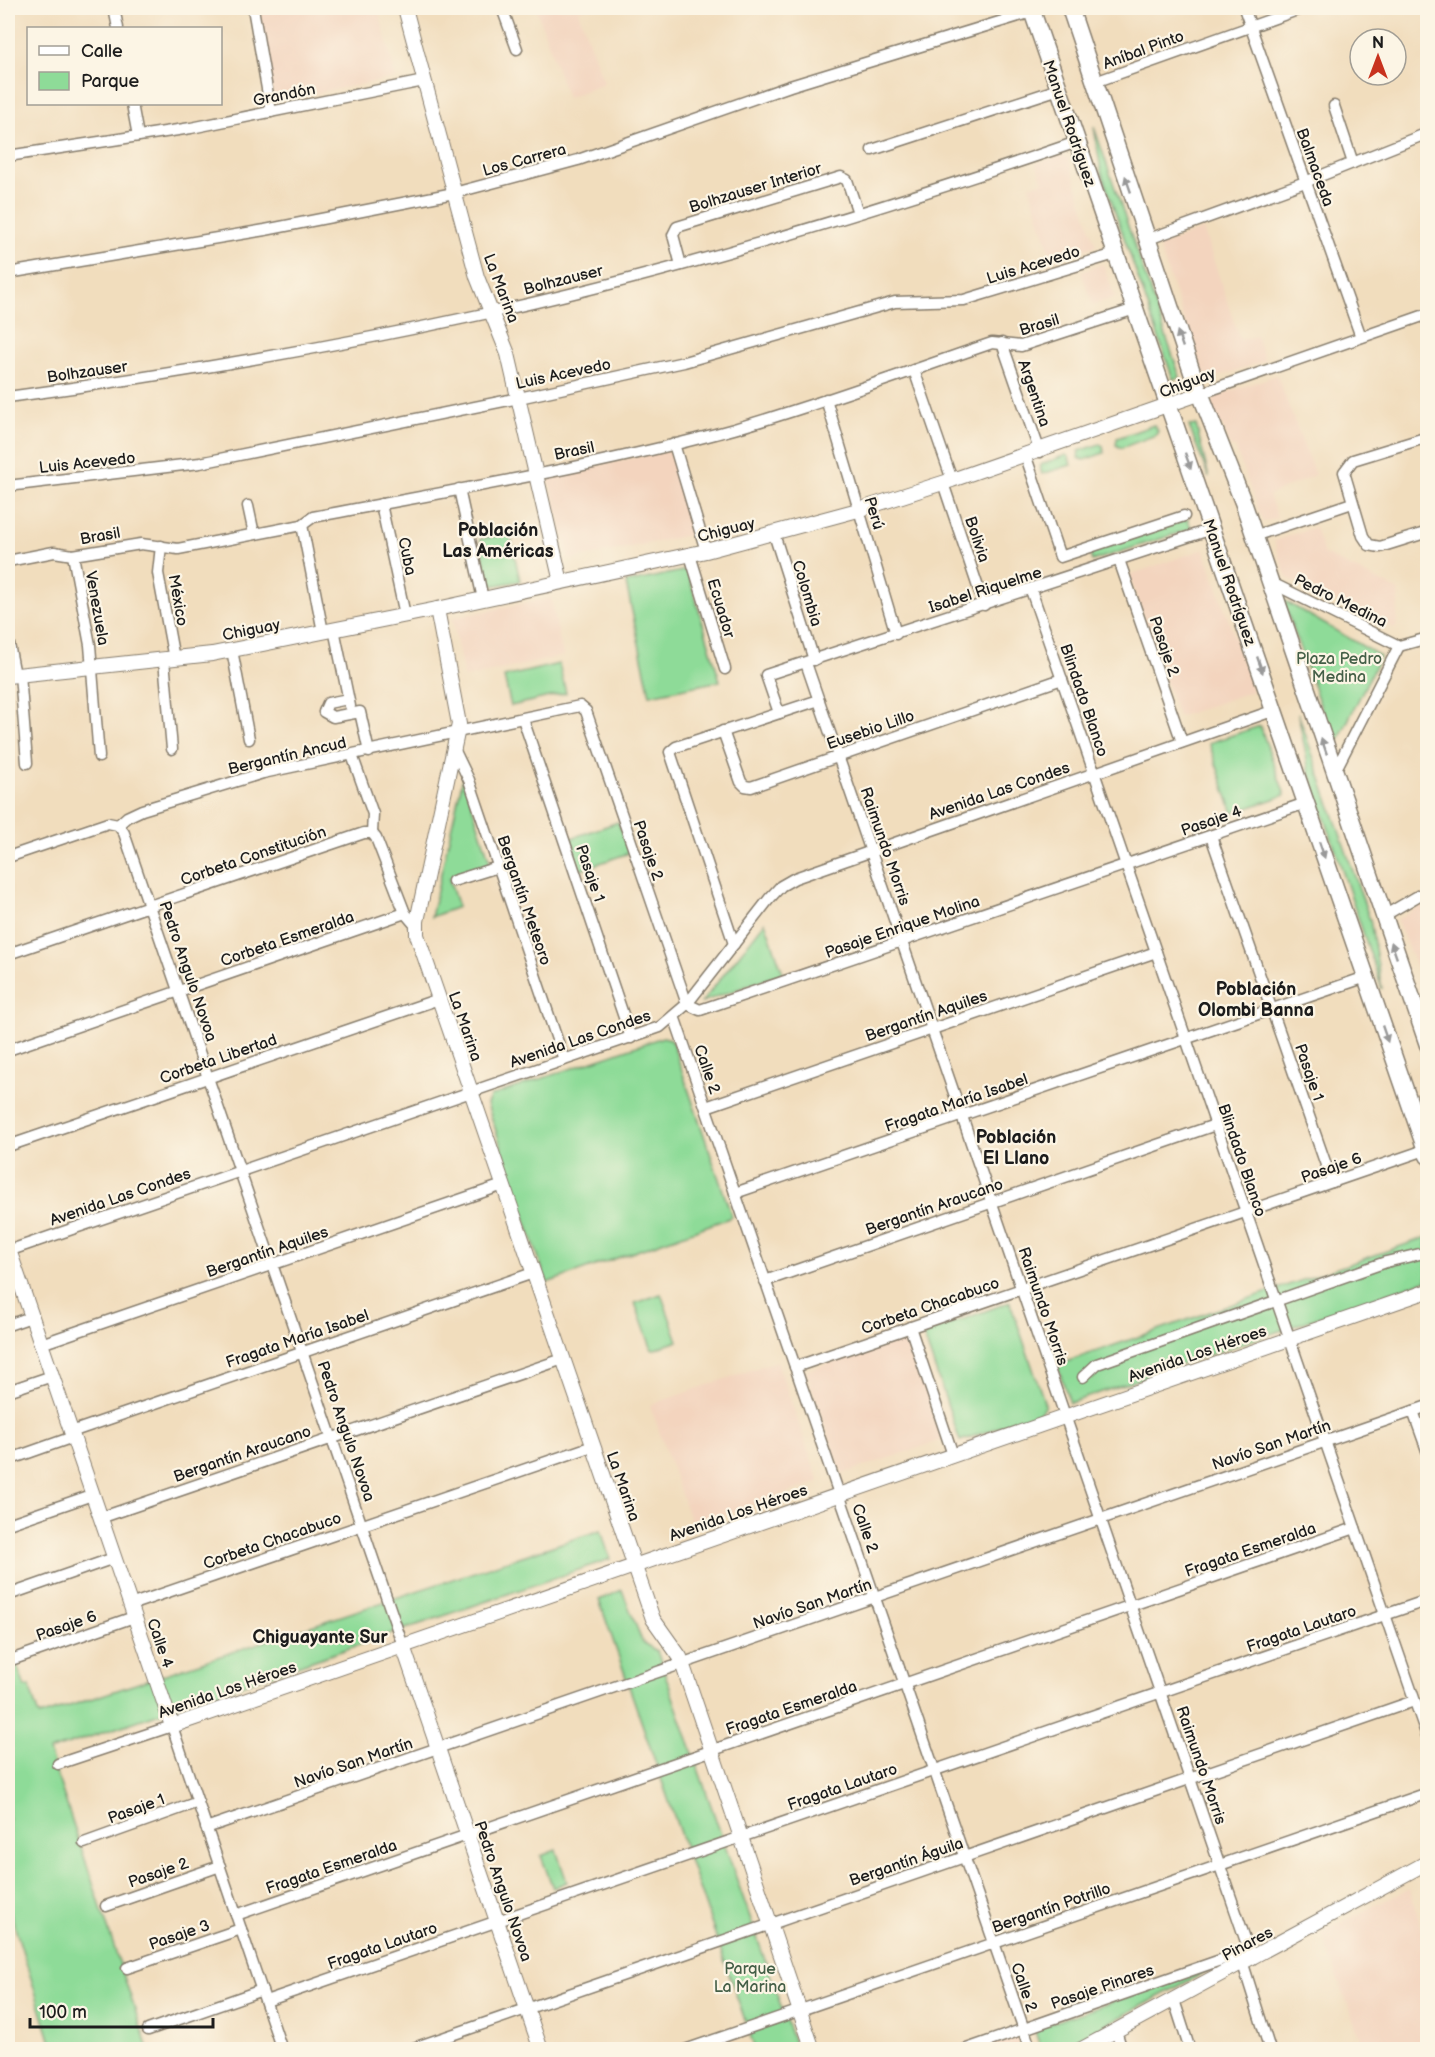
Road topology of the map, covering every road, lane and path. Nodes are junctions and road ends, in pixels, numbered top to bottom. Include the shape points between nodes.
1 (114, 8) edge
2 (253, 8) edge
3 (405, 8) edge
4 (502, 8) edge
5 (1070, 8) edge
6 (1244, 8) edge
7 (1304, 8) edge
8 (1032, 10) edge
9 (1251, 26) junction
10 (118, 27) edge
11 (517, 49) dead end
12 (424, 81) junction
13 (1095, 82) junction
14 (1059, 88) junction
15 (132, 105) edge
16 (1334, 106) dead end
17 (271, 112) junction
18 (1428, 134) edge
19 (138, 136) junction
20 (1077, 142) junction
21 (872, 150) dead end
22 (8, 156) edge
23 (1353, 163) junction
24 (1305, 182) junction
25 (454, 193) junction
26 (858, 213) junction
27 (1146, 240) junction
28 (1115, 254) junction
29 (681, 265) junction
30 (8, 273) edge
31 (1135, 309) junction
32 (492, 312) junction
33 (1428, 314) edge
34 (1361, 337) junction
35 (1002, 343) junction
36 (914, 370) junction
37 (1199, 394) junction
38 (8, 397) edge
39 (519, 398) junction
40 (826, 399) junction
41 (1168, 406) junction
42 (1428, 437) edge
43 (674, 444) junction
44 (1040, 452) junction
45 (1026, 456) junction
46 (536, 474) junction
47 (947, 482) junction
48 (8, 486) edge
49 (459, 489) junction
50 (1352, 503) junction
51 (381, 504) junction
52 (248, 506) dead end
53 (858, 510) junction
54 (1184, 516) dead end
55 (302, 525) junction
56 (1212, 529) junction
57 (1428, 532) edge
58 (254, 534) junction
59 (774, 534) junction
60 (1254, 536) junction
61 (161, 546) junction
62 (706, 551) junction
63 (73, 555) junction
64 (690, 555) junction
65 (1119, 560) junction
66 (8, 561) edge
67 (561, 582) junction
68 (1269, 582) junction
69 (1032, 590) junction
70 (483, 599) junction
71 (984, 605) junction
72 (437, 609) junction
73 (405, 615) junction
74 (328, 631) junction
75 (896, 634) junction
76 (1428, 638) edge
77 (8, 639) edge
78 (1399, 646) junction
79 (232, 650) junction
80 (169, 660) junction
81 (810, 662) junction
82 (92, 667) junction
83 (725, 669) dead end
84 (14, 675) edge
85 (1062, 679) junction
86 (348, 699) junction
87 (819, 700) junction
88 (582, 707) joint
89 (1275, 710) junction
90 (779, 713) junction
91 (351, 714) junction
92 (523, 719) junction
93 (723, 731) junction
94 (459, 733) junction
95 (249, 739) dead end
96 (1182, 742) junction
97 (172, 749) dead end
98 (369, 752) junction
99 (455, 752) junction
100 (352, 755) junction
101 (838, 756) junction
102 (99, 757) dead end
103 (27, 763) dead end
104 (1094, 772) junction
105 (1334, 773) junction
106 (1306, 803) junction
107 (118, 825) junction
108 (372, 833) junction
109 (1211, 836) junction
110 (871, 850) junction
111 (8, 857) edge
112 (1126, 866) junction
113 (498, 867) junction
114 (453, 881) dead end
115 (1428, 890) edge
116 (149, 906) junction
117 (405, 913) junction
118 (1382, 917) junction
119 (416, 926) junction
120 (903, 942) junction
121 (734, 944) junction
122 (1156, 952) junction
123 (8, 954) edge
124 (1366, 978) junction
125 (179, 991) junction
126 (439, 999) junction
127 (687, 1004) junction
128 (1272, 1009) junction
129 (674, 1016) junction
130 (933, 1029) junction
131 (631, 1038) junction
132 (1186, 1039) junction
133 (1428, 1045) edge
134 (8, 1050) edge
135 (564, 1060) junction
136 (208, 1077) junction
137 (471, 1092) junction
138 (706, 1107) junction
139 (962, 1115) junction
140 (1215, 1125) junction
141 (8, 1146) edge
142 (1426, 1153) edge
143 (241, 1171) junction
144 (1332, 1182) junction
145 (503, 1185) junction
146 (735, 1193) junction
147 (992, 1202) junction
148 (1246, 1212) junction
149 (8, 1250) edge
150 (1428, 1252) edge
151 (273, 1264) junction
152 (533, 1274) junction
153 (765, 1281) junction
154 (1022, 1289) junction
155 (1428, 1291) edge
156 (1276, 1300) junction
157 (32, 1317) junction
158 (8, 1325) edge
159 (910, 1327) junction
160 (1289, 1339) junction
161 (41, 1344) junction
162 (303, 1352) junction
163 (563, 1359) junction
164 (795, 1367) junction
165 (52, 1376) junction
166 (1083, 1377) dead end
167 (8, 1391) edge
168 (1428, 1407) edge
169 (1413, 1411) junction
170 (1066, 1416) junction
171 (72, 1434) junction
172 (332, 1438) junction
173 (1325, 1442) junction
174 (593, 1446) junction
175 (1428, 1453) edge
176 (953, 1455) junction
177 (8, 1460) edge
178 (92, 1495) junction
179 (838, 1495) junction
180 (100, 1518) junction
181 (1101, 1519) junction
182 (8, 1524) edge
183 (362, 1526) junction
184 (1355, 1528) junction
185 (114, 1558) junction
186 (634, 1566) junction
187 (8, 1595) edge
188 (874, 1598) junction
189 (1428, 1600) edge
190 (1131, 1606) junction
191 (132, 1611) junction
192 (1385, 1615) junction
193 (403, 1646) junction
194 (8, 1660) edge
195 (682, 1664) junction
196 (904, 1684) junction
197 (1160, 1692) junction
198 (1414, 1701) junction
199 (172, 1726) junction
200 (1428, 1739) edge
201 (438, 1748) junction
202 (712, 1750) junction
203 (58, 1764) dead end
204 (934, 1770) junction
205 (1190, 1778) junction
206 (1428, 1793) edge
207 (198, 1802) junction
208 (206, 1828) junction
209 (467, 1835) junction
210 (741, 1837) junction
211 (84, 1843) dead end
212 (964, 1857) junction
213 (1428, 1862) edge
214 (1220, 1865) junction
215 (220, 1866) junction
216 (106, 1906) dead end
217 (236, 1915) junction
218 (497, 1921) junction
219 (771, 1924) junction
220 (241, 1929) junction
221 (994, 1943) junction
222 (1248, 1958) junction
223 (127, 1968) dead end
224 (262, 1990) junction
225 (1174, 2000) junction
226 (266, 2001) junction
227 (527, 2008) junction
228 (800, 2010) junction
229 (1024, 2029) junction
230 (148, 2030) dead end
231 (1116, 2031) junction
232 (282, 2049) edge
233 (408, 2049) edge
234 (541, 2049) edge
235 (685, 2049) edge
236 (813, 2049) edge
237 (964, 2049) edge
238 (1031, 2049) edge
239 (1083, 2049) edge
240 (1122, 2049) edge
241 (1190, 2049) edge
242 (1270, 2049) edge

1 - 10 street
2 - 17 street
3 - 12 street, La Marina
4 - 11 street
5 - 13 main road
6 - 9 street, Balmaceda
7 - 9 street, Aníbal Pinto
8 - 14 main road, Manuel Rodríguez
8 - 25 street, Los Carrera via 790,86 578,160
9 - 13 street, Aníbal Pinto
9 - 24 street, Balmaceda
12 - 17 street, Grandón
12 - 25 street, La Marina
27 -> 13 main road
14 - 20 main road, Manuel Rodríguez
14 - 21 street
15 - 19 street
16 - 23 street
17 - 19 street, Grandón
18 - 23 street
19 - 22 street, Grandón
20 - 26 street, Bolhzauser
20 - 28 main road, Manuel Rodríguez
23 - 24 street
24 - 27 street
24 - 34 street, Balmaceda
25 - 30 street, Los Carrera via 265,230
25 - 32 street, La Marina via 477,277
26 - 29 street, Bolhzauser
26 - 29 street, Bolhzauser Interior via 847,180 841,177 677,227 673,235
37 -> 27 main road
28 - 31 main road, Manuel Rodríguez
28 - 39 street, Luis Acevedo via 964,300 895,302 684,362
29 - 32 street, Bolhzauser
31 - 35 street, Brasil via 1021,346
31 - 41 main road, Manuel Rodríguez
32 - 38 street, Bolhzauser via 139,378
32 - 39 street, La Marina via 505,343
33 - 34 street, Chiguay
34 - 37 street, Chiguay
35 - 36 street, Brasil
35 - 44 street, Argentina
36 - 40 street, Brasil
36 - 47 street, Bolivia
37 - 41 street, Chiguay
37 - 60 main road
39 - 46 street, La Marina
39 - 48 street, Luis Acevedo via 200,463
40 - 43 street, Brasil
40 - 53 street, Perú
41 - 44 street, Chiguay
41 -> 56 main road, Manuel Rodríguez
42 - 50 street via 1350,462 1344,476
43 - 46 street, Brasil
43 - 62 street
44 - 45 street, Chiguay
45 - 47 street, Chiguay
45 - 54 street via 1060,557
46 - 49 street, Brasil
46 - 67 street, La Marina
47 - 53 street, Chiguay
47 - 71 street, Bolivia
49 - 51 street, Brasil
49 - 70 street
50 - 57 street via 1363,536 1373,546
50 - 60 street
51 - 55 street, Brasil via 310,518
51 - 73 street, Cuba
52 - 58 street
53 - 59 street, Chiguay
53 - 75 street, Perú
55 - 58 street, Brasil
55 - 74 street
56 - 65 street, Isabel Riquelme
56 -> 89 main road, Manuel Rodríguez
58 - 61 street, Brasil via 178,549
59 - 62 street, Chiguay
59 - 81 street, Colombia
60 - 68 main road
61 - 63 street, Brasil via 133,544
61 - 80 street, México via 158,573
62 - 64 street, Chiguay
63 - 66 street, Brasil via 54,552
63 - 82 street, Venezuela
64 - 67 street, Chiguay
64 - 83 street, Ecuador
65 - 69 street, Isabel Riquelme
65 - 96 street, Pasaje 2
67 - 70 street, Chiguay
68 - 78 street, Pedro Medina
105 -> 68 main road
69 - 71 street, Isabel Riquelme
69 - 85 street, Blindado Blanco
70 - 72 street, Chiguay
71 - 75 street, Isabel Riquelme
72 - 73 street, Chiguay
72 - 94 street via 459,715
73 - 74 street, Chiguay
74 - 79 street, Chiguay
74 - 86 street
75 - 81 street, Isabel Riquelme
76 - 78 street, Pedro Medina
77 - 84 street
78 - 105 street, Pedro Medina
79 - 80 street, Chiguay
79 - 95 street
80 - 82 street, Chiguay
80 - 97 street, México
81 - 87 street, Raimundo Morris
81 - 90 street, Isabel Riquelme via 766,675
82 - 84 street, Chiguay
82 - 102 street, Venezuela
84 - 103 street
85 - 101 street, Eusebio Lillo
85 - 104 street, Blindado Blanco
86 - 91 street
86 - 91 street via 328,703 324,712 333,717
87 - 90 street
87 - 101 street, Raimundo Morris
88 - 92 street, Bergantín Ancud
88 - 127 street, Pasaje 2
89 - 96 street, Avenida Las Condes
89 - 106 main road, Manuel Rodríguez
90 - 93 street
91 - 98 street via 360,712
92 - 94 street, Bergantín Ancud
92 - 131 street, Pasaje 1
93 - 101 street, Eusebio Lillo via 741,782 748,787
93 - 121 street via 671,750 670,755
94 - 98 street, Bergantín Ancud
94 - 99 street
96 - 104 street, Avenida Las Condes
98 - 100 street, Bergantín Ancud
99 - 113 street, Bergantín Meteoro via 469,780
99 - 119 street
100 - 107 street, Bergantín Ancud via 250,777 142,810
100 - 108 street, La Marina via 373,814
101 - 110 street, Raimundo Morris
104 - 110 street, Avenida Las Condes
104 - 112 street, Blindado Blanco
105 - 118 main road
106 - 109 street, Pasaje 4
106 -> 124 main road, Manuel Rodríguez
107 - 111 street, Bergantín Ancud via 108,823
107 - 116 street, Pedro Angulo Novoa
108 - 116 street, Corbeta Constitución
108 - 117 street, La Marina
109 - 112 street, Pasaje 4
109 - 128 street, Pasaje 1
110 - 120 street, Raimundo Morris
110 - 121 street, Avenida Las Condes via 788,881
112 - 120 street, Pasaje Enrique Molina
112 - 122 street, Blindado Blanco
113 - 114 street
113 - 135 street, Bergantín Meteoro
115 - 118 street
116 - 123 street, Corbeta Constitución
116 - 125 street, Pedro Angulo Novoa
117 - 119 street, La Marina
117 - 125 street, Corbeta Esmeralda
133 -> 118 main road
119 - 126 street, La Marina
120 - 127 street, Pasaje Enrique Molina via 705,1008 695,1009
120 - 130 street, Raimundo Morris
121 - 127 street, Avenida Las Condes
122 - 130 street, Bergantín Aquiles
122 - 132 street, Blindado Blanco
124 - 128 street, Fragata María Isabel
124 -> 142 main road, Manuel Rodríguez
125 - 134 street, Corbeta Esmeralda
125 - 136 street, Pedro Angulo Novoa
126 - 136 street, Corbeta Libertad
126 - 137 street, La Marina
127 - 129 street, Avenida Las Condes
128 - 132 street, Fragata María Isabel
128 - 144 street, Pasaje 1
129 - 131 street, Avenida Las Condes via 660,1027
129 - 138 street, Calle 2
130 - 138 street, Bergantín Aquiles
130 - 139 street, Raimundo Morris
131 - 135 street, Avenida Las Condes
132 - 139 street, Fragata María Isabel
132 - 140 street, Blindado Blanco
135 - 137 street, Avenida Las Condes
136 - 141 street, Corbeta Libertad
136 - 143 street, Pedro Angulo Novoa
137 - 143 street, Avenida Las Condes
137 - 145 street, La Marina
138 - 146 street, Calle 2
139 - 146 street, Fragata María Isabel
139 - 147 street, Raimundo Morris
140 - 147 street, Bergantín Araucano
140 - 148 street, Blindado Blanco
142 - 144 street, Pasaje 6
143 - 149 street, Avenida Las Condes
143 - 151 street, Pedro Angulo Novoa
144 - 148 street, Pasaje 6
145 - 151 street, Bergantín Aquiles
145 - 152 street, La Marina
146 - 153 street, Calle 2
147 - 153 street, Bergantín Araucano
147 - 154 street, Raimundo Morris
148 - 154 street, Corbeta Chacabuco
148 - 156 street, Blindado Blanco
149 - 157 street, Calle 4
150 - 156 street, Avenida Los Héroes via 1386,1262
151 - 161 street, Bergantín Aquiles
151 - 162 street, Pedro Angulo Novoa
152 - 162 street, Fragata María Isabel
152 - 163 street, La Marina
153 - 164 street, Calle 2
154 - 159 street, Corbeta Chacabuco
154 - 170 street, Raimundo Morris
155 - 160 street, Avenida Los Héroes
156 - 160 street, Blindado Blanco
156 - 166 street, Avenida Los Héroes via 1097,1364
157 - 158 street
157 - 161 street, Calle 4
159 - 164 street, Corbeta Chacabuco
159 - 176 street
160 - 170 street, Avenida Los Héroes
160 - 173 street, Blindado Blanco
161 - 165 street, Calle 4
162 - 171 street, Fragata María Isabel
162 - 172 street, Pedro Angulo Novoa
163 - 172 street, Bergantín Araucano
163 - 174 street, La Marina
164 - 179 street, Calle 2
165 - 167 street
165 - 171 street, Calle 4
168 - 169 street, Navío San Martín
169 - 173 street, Navío San Martín
169 - 175 street
170 - 176 street, Avenida Los Héroes
170 - 181 street, Raimundo Morris
171 - 177 street
171 - 178 street, Calle 4
172 - 180 street, Bergantín Araucano
172 - 183 street, Pedro Angulo Novoa
173 - 181 street, Navío San Martín
173 - 184 street, Blindado Blanco
174 - 183 street, Corbeta Chacabuco
174 - 186 street, La Marina
176 - 179 street, Avenida Los Héroes
178 - 180 street, Calle 4
178 - 182 street
179 - 186 street, Avenida Los Héroes
179 - 188 street, Calle 2
180 - 185 street, Calle 4
181 - 188 street, Navío San Martín
181 - 190 street, Raimundo Morris
183 - 191 street, Corbeta Chacabuco
183 - 193 street, Pedro Angulo Novoa
184 - 190 street, Fragata Esmeralda
184 - 192 street, Blindado Blanco
185 - 187 street
185 - 191 street, Calle 4
186 - 193 street, Avenida Los Héroes
186 - 195 street, La Marina via 655,1625 675,1648
188 - 195 street, Navío San Martín
188 - 196 street, Calle 2
189 - 192 street, Fragata Lautaro
190 - 196 street, Fragata Esmeralda
190 - 197 street, Raimundo Morris
191 - 194 street, Pasaje 6
191 - 199 street, Calle 4
192 - 197 street, Fragata Lautaro
192 - 198 street, Blindado Blanco
193 - 199 street, Avenida Los Héroes
193 - 201 street, Pedro Angulo Novoa
195 - 201 street, Navío San Martín
195 - 202 street, La Marina
196 - 202 street, Fragata Esmeralda
196 - 204 street, Calle 2
197 - 204 street, Fragata Lautaro
197 - 205 street, Raimundo Morris
198 - 200 street, Blindado Blanco
198 - 205 street, Bergantín Águila
199 - 203 street, Avenida Los Héroes
199 - 207 street, Calle 4
201 - 208 street, Navío San Martín
201 - 209 street, Pedro Angulo Novoa
202 - 209 street, Fragata Esmeralda
202 - 210 street, La Marina
204 - 210 street, Fragata Lautaro
204 - 212 street, Calle 2
205 - 212 street, Bergantín Águila
205 - 214 street, Raimundo Morris
206 - 214 street, Bergantín Potrillo
207 - 208 street, Calle 4
207 - 211 street, Pasaje 1
208 - 215 street, Calle 4
209 - 217 street, Fragata Esmeralda
209 - 218 street, Pedro Angulo Novoa
210 - 218 street, Fragata Lautaro
210 - 219 street, La Marina
212 - 219 street, Bergantín Águila
212 - 221 street, Calle 2
213 - 222 street, Pinares
214 - 221 street, Bergantín Potrillo
214 - 222 street, Raimundo Morris
215 - 216 street, Pasaje 2
215 - 217 street, Calle 4
217 - 220 street, Calle 4
218 - 226 street, Fragata Lautaro
218 - 227 street, Pedro Angulo Novoa
219 - 227 street, Bergantín Águila
219 - 228 street, La Marina
220 - 223 street, Pasaje 3
220 - 224 street, Calle 4
221 - 228 street, Bergantín Potrillo
221 - 229 street, Calle 2
222 - 225 street, Pinares
222 - 229 street, Pasaje Pinares
222 - 242 street, Raimundo Morris
224 - 226 street, Calle 4
224 - 230 street
225 - 231 street, Pinares
225 - 241 street
226 - 232 street, Calle 4
227 - 233 street, Bergantín Águila
227 - 234 street, Pedro Angulo Novoa
228 - 235 street, Bergantín Potrillo
228 - 236 street, La Marina
229 - 237 street, Pasaje Pinares
229 - 238 street, Calle 2
231 - 239 street, Pinares
231 - 240 street

